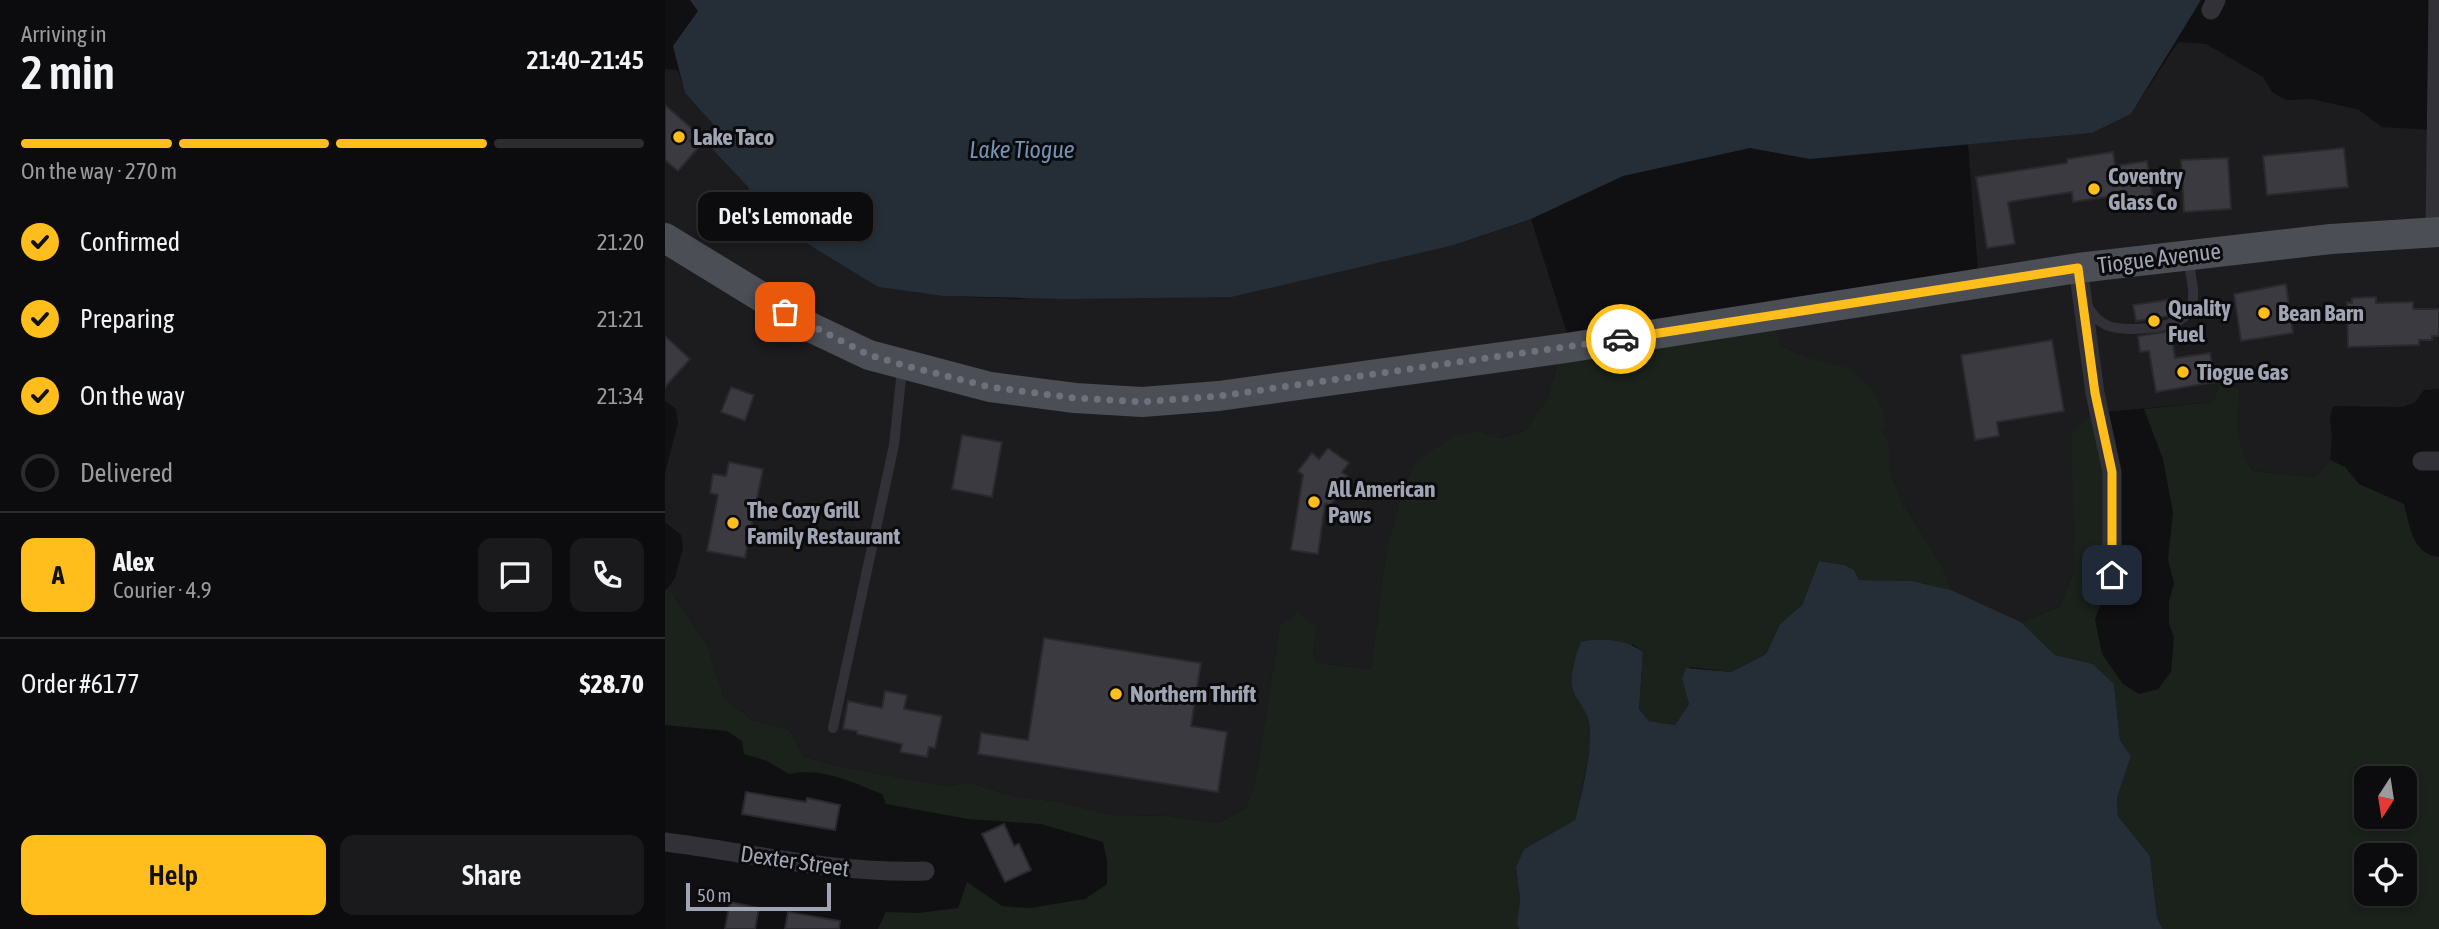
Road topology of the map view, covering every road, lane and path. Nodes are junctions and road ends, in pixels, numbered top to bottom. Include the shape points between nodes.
1 (2438, 0) edge
2 (2437, 232) edge
3 (665, 238) edge
4 (2187, 255) junction
5 (2078, 268) junction
6 (2082, 301) junction
7 (903, 365) junction
8 (2112, 575) dead end
9 (833, 728) dead end
10 (665, 842) edge
11 (925, 871) dead end

1 - 2 street
2 - 4 main road, Tiogue Avenue
3 - 7 main road, Tiogue Avenue via 812,328 869,355
4 - 5 main road, Tiogue Avenue
4 - 6 lane via 2194,294 2190,312 2177,323 2127,330 2108,326
5 - 6 street
5 - 7 main road, Tiogue Avenue via 1566,348 1219,396 1142,402 1075,398 990,387
6 - 8 street via 2112,472
7 - 9 lane via 894,445
10 - 11 street, Dexter Street via 838,867

